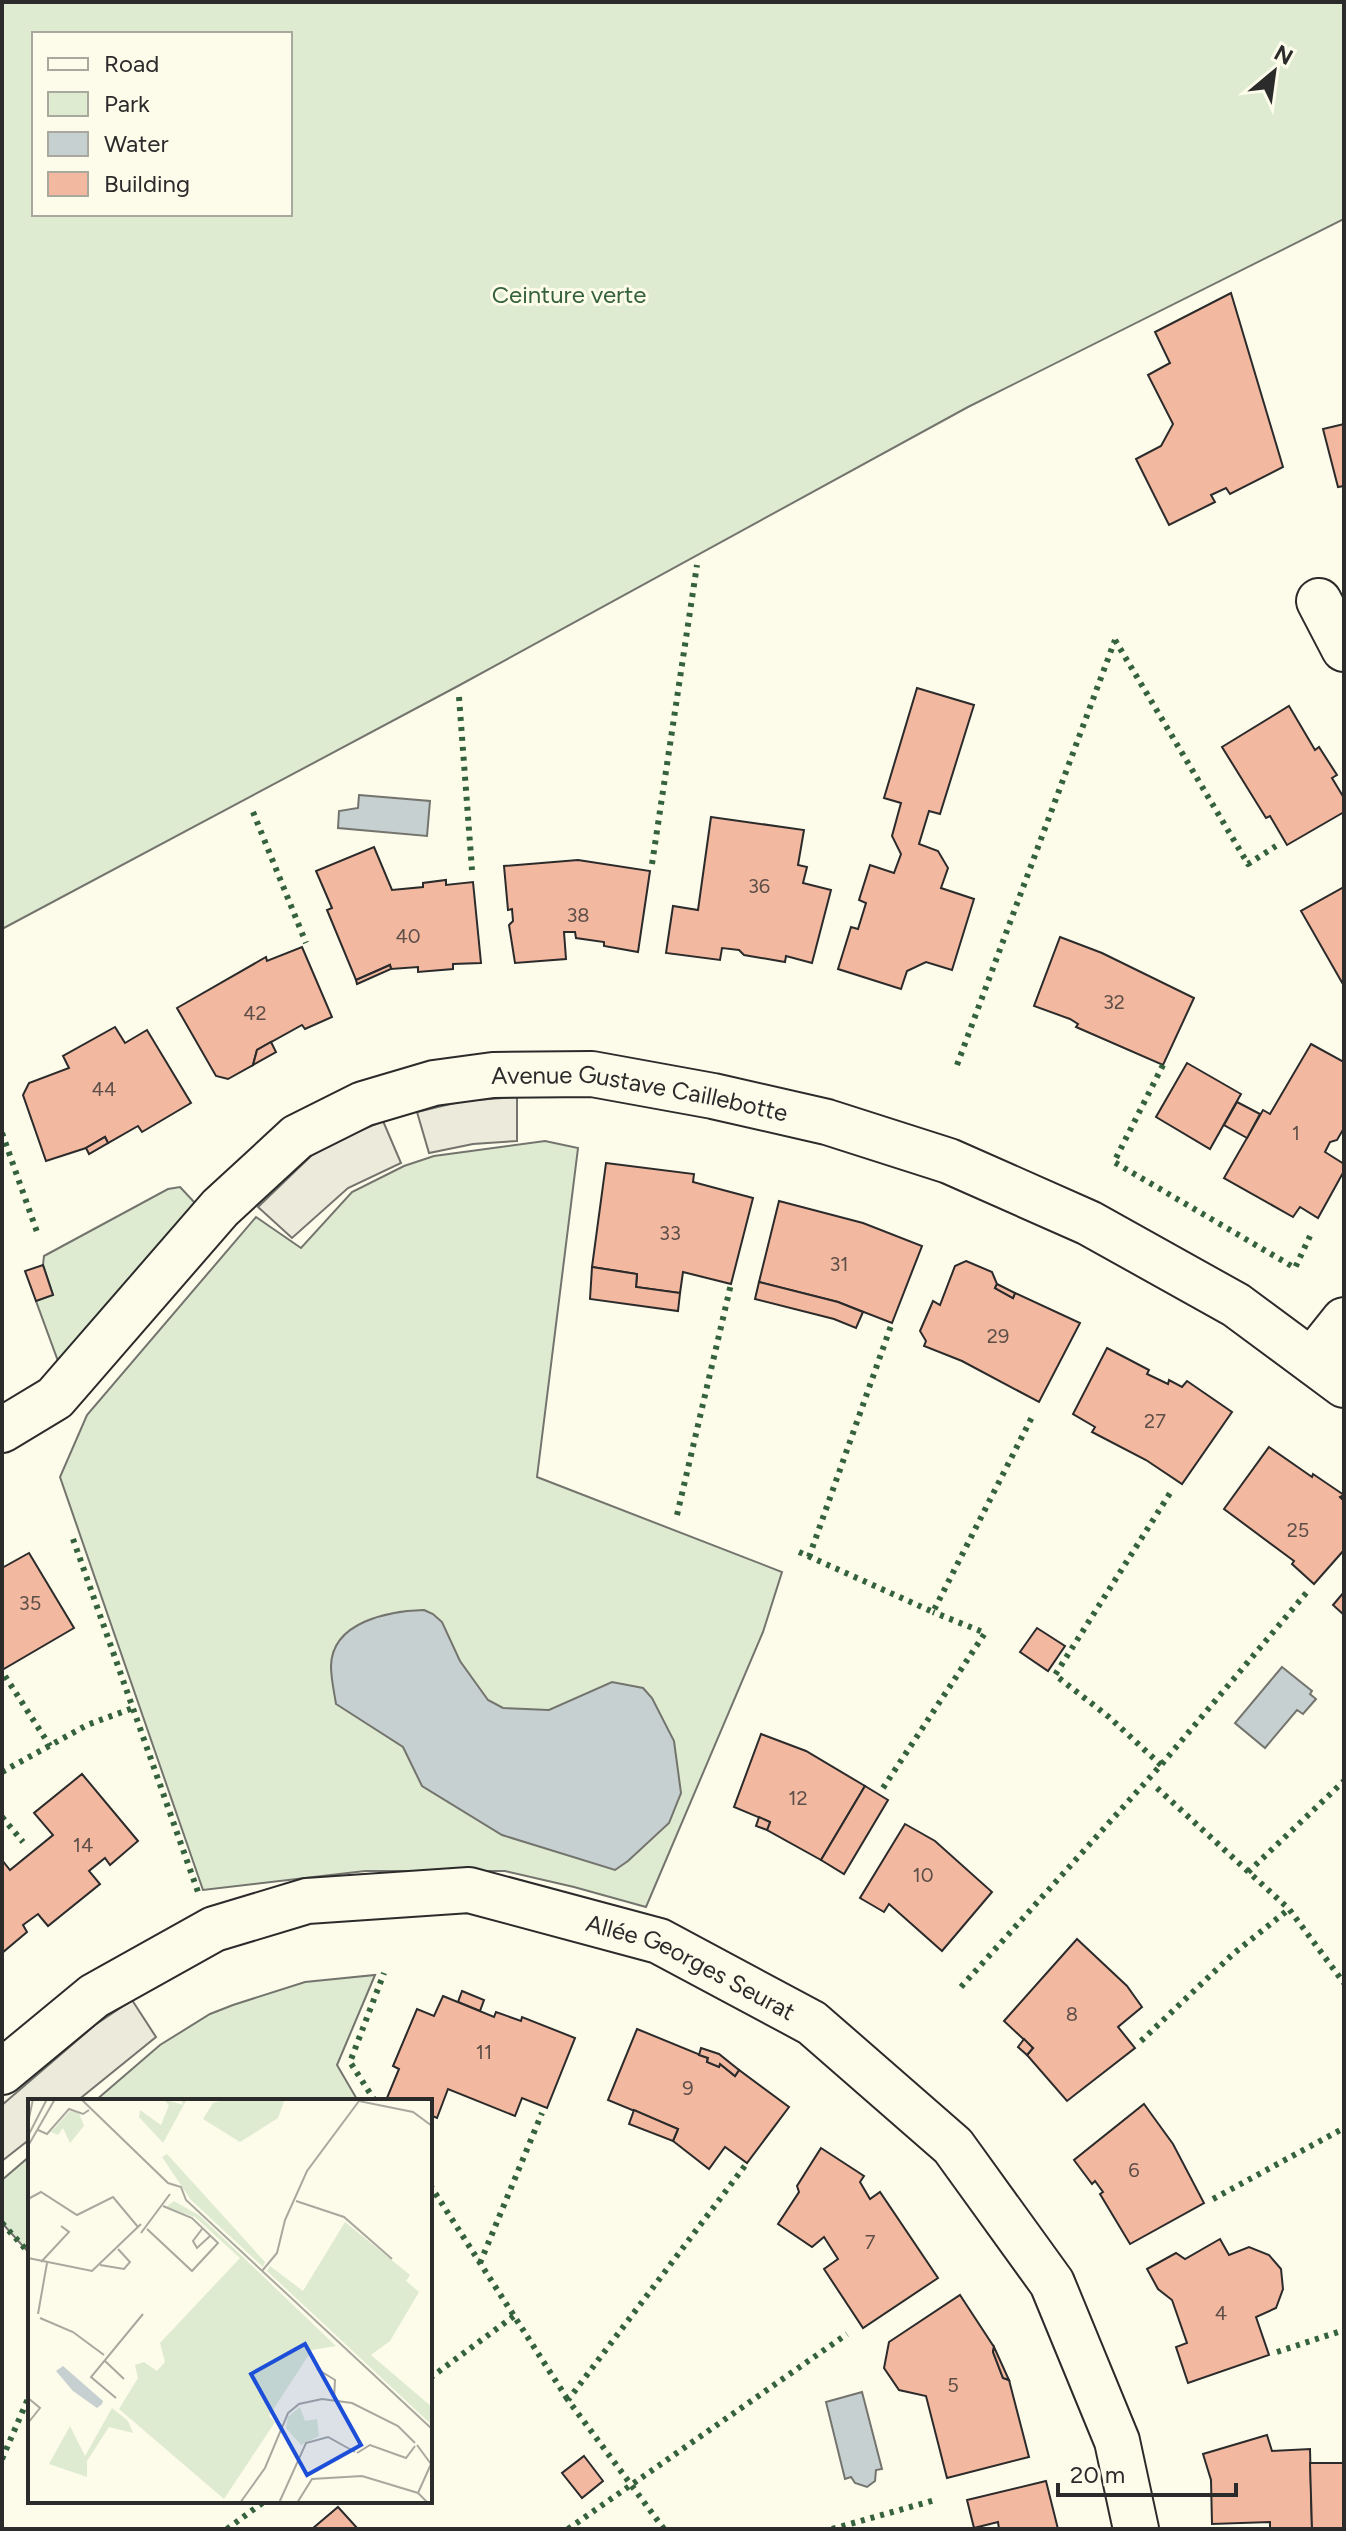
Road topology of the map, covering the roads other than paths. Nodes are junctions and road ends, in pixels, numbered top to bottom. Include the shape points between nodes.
1 (1319, 601) dead end
2 (1344, 649) edge
3 (1344, 1320) edge
4 (1328, 1373) edge
5 (2, 1430) edge
6 (2, 2072) edge
7 (1136, 2529) edge

1 - 2 street
3 - 4 street
4 - 5 street, Avenue Gustave Caillebotte via 1236,1305 1089,1223 949,1161 827,1122 713,1096 592,1074 493,1075 434,1083 363,1104 297,1137 220,1208 55,1398
6 - 7 street, Allée Georges Seurat via 94,1996 201,1936 307,1901 469,1890 659,1941 812,2023 953,2146 1052,2283 1117,2441

